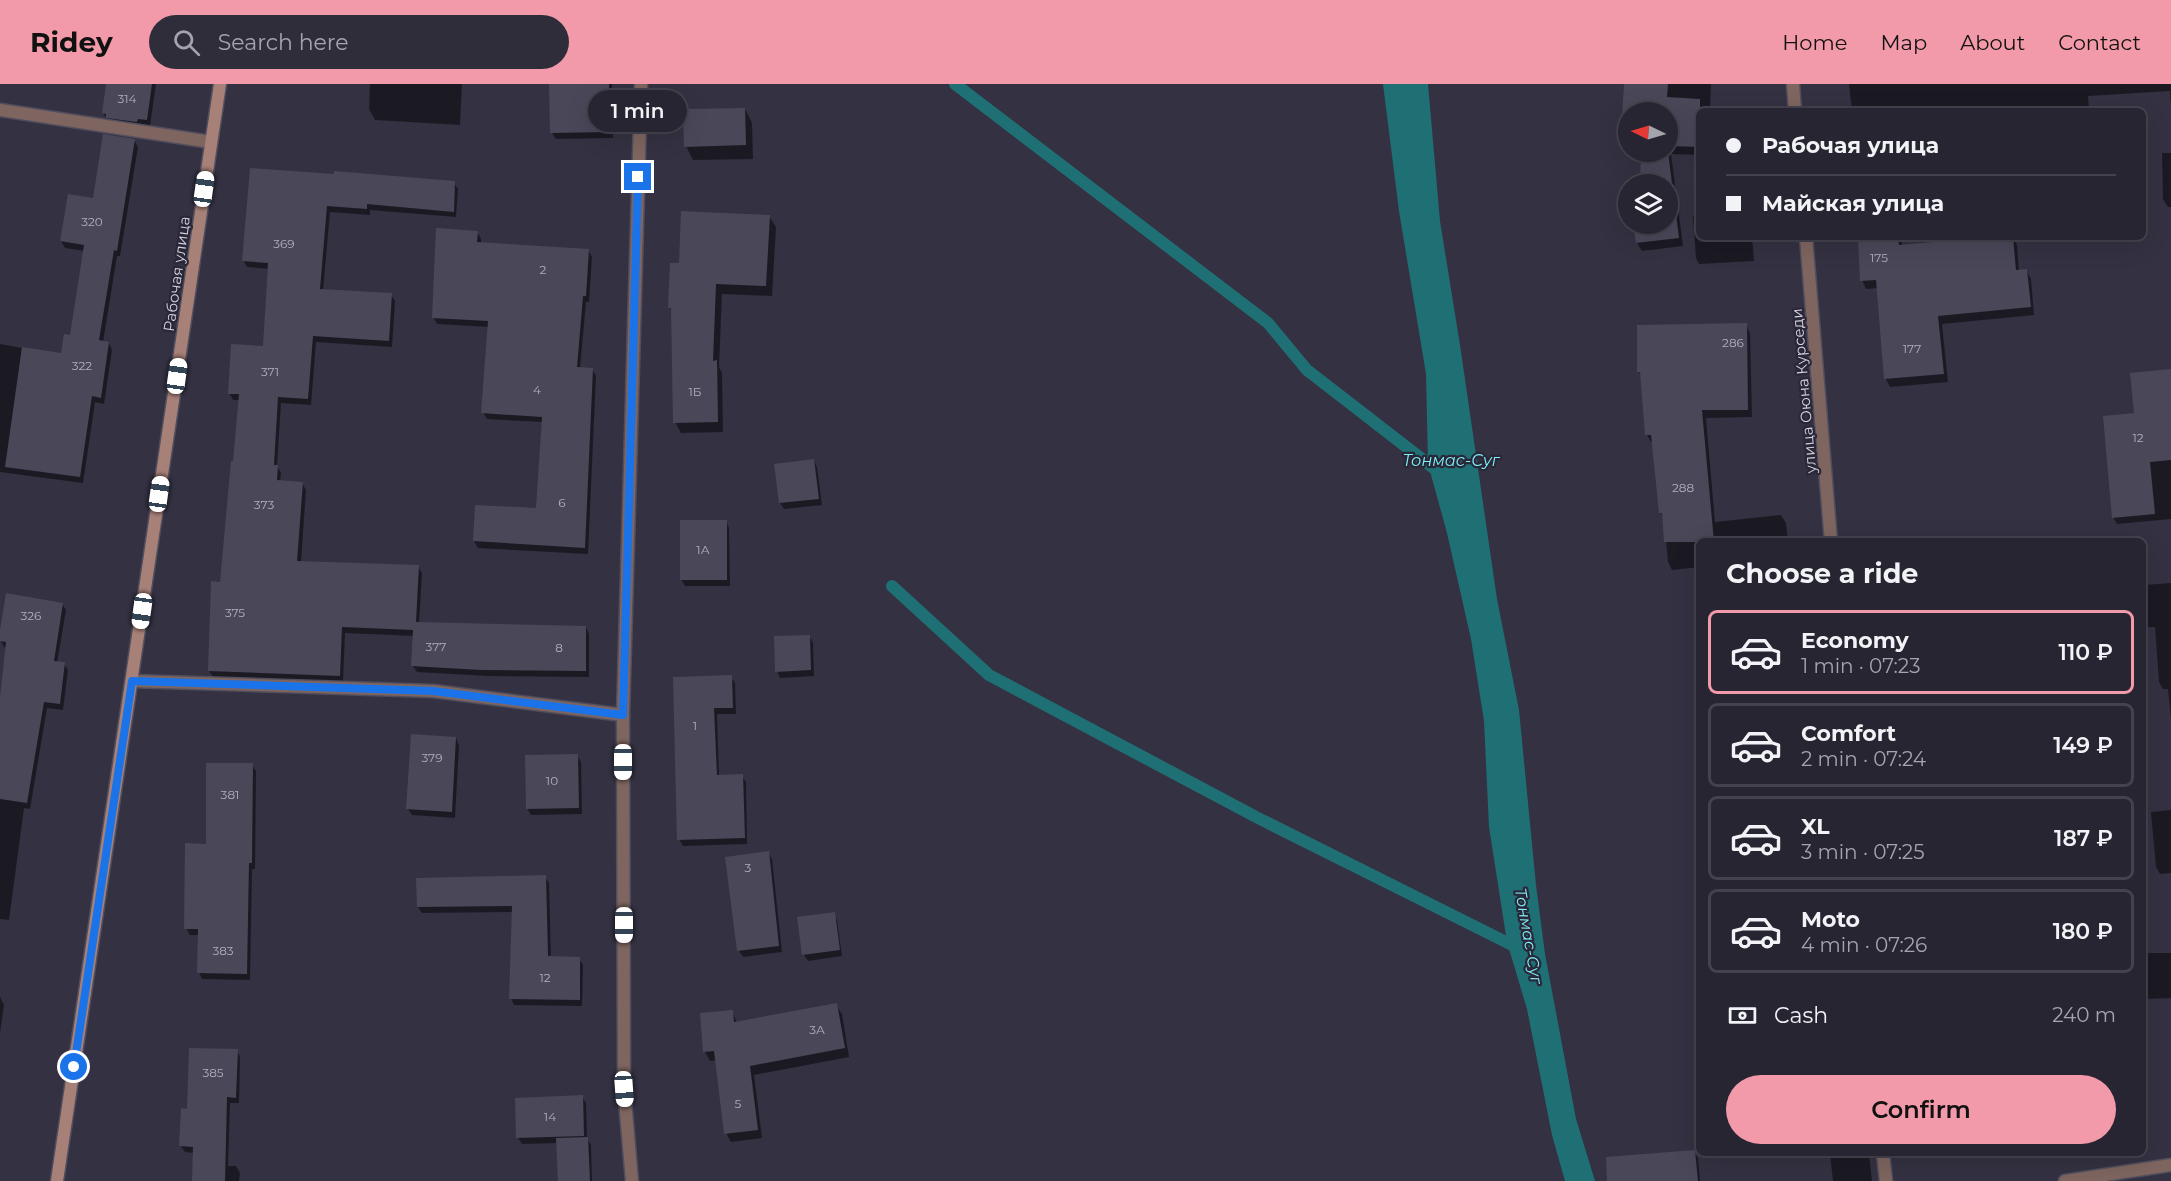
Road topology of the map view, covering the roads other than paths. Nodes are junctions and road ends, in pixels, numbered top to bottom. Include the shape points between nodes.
1 (220, 84) edge
2 (641, 84) edge
3 (1792, 84) edge
4 (1795, 108) edge
5 (0, 110) edge
6 (211, 142) junction
7 (1806, 240) edge
8 (1831, 538) edge
9 (132, 681) junction
10 (623, 715) junction
11 (1883, 1156) edge
12 (2171, 1165) edge
13 (57, 1181) edge
14 (632, 1181) edge
15 (1886, 1181) edge
16 (2065, 1181) edge

1 - 6 main road, Рабочая улица
2 - 10 street
3 - 4 street
5 - 6 street
6 - 9 main road, Рабочая улица
7 - 8 street, улица Оюна Курседи
9 - 10 street via 433,691
9 - 13 main road, Рабочая улица
10 - 14 street via 624,1089
11 - 15 street
12 - 16 street

